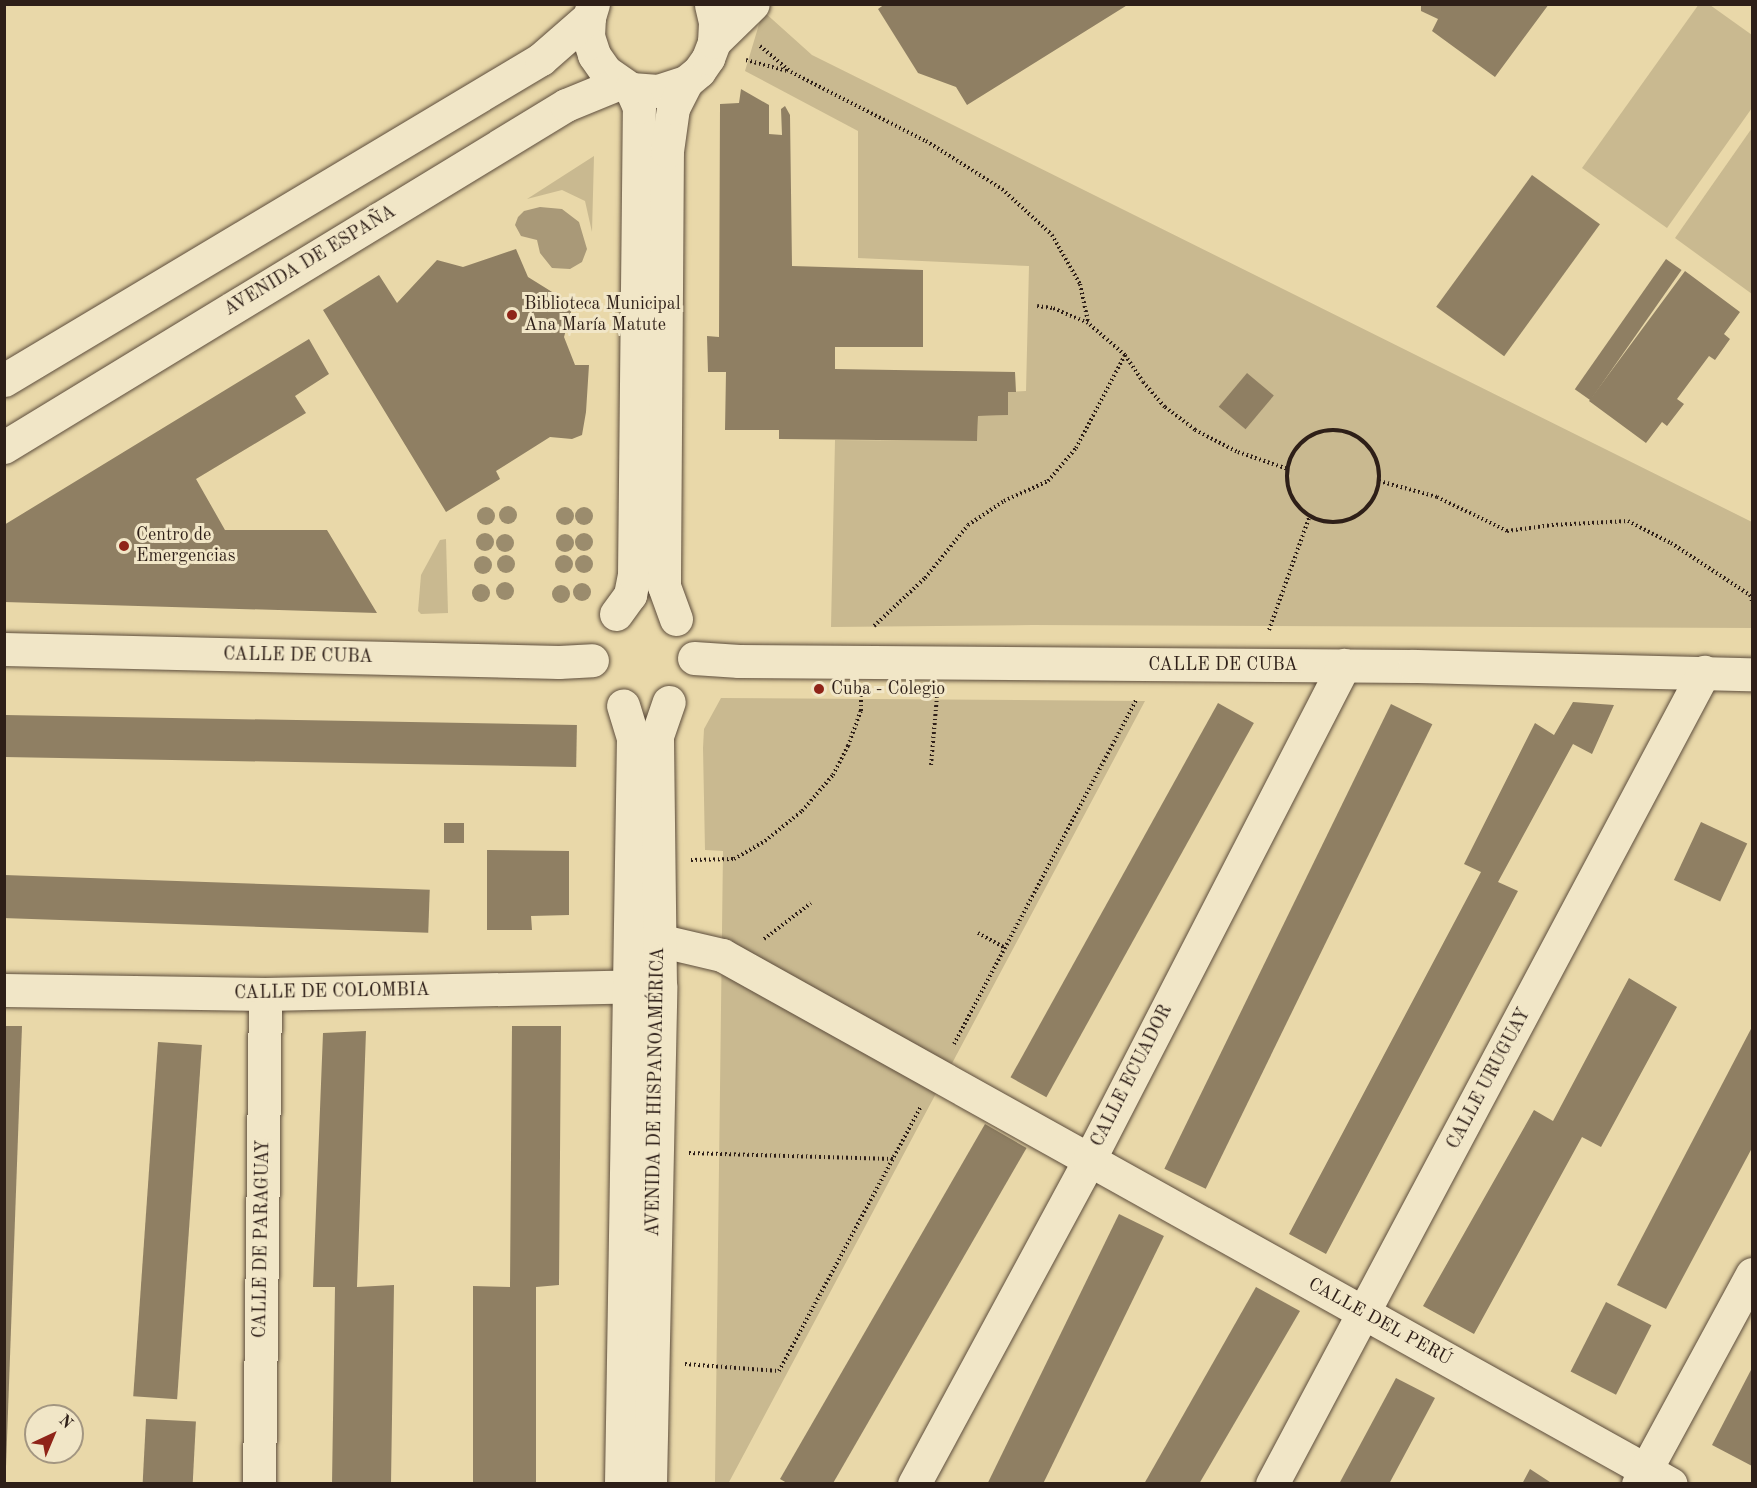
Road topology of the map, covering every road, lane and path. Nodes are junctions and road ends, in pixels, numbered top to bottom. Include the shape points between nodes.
1 (591, 11) edge
2 (728, 19) edge
3 (739, 68) dead end
4 (791, 72) junction
5 (687, 82) junction
6 (626, 86) junction
7 (1037, 306) dead end
8 (1089, 323) junction
9 (1125, 355) junction
10 (4, 380) edge
11 (4, 447) edge
12 (1288, 470) junction
13 (1379, 481) junction
14 (1310, 515) junction
15 (1752, 601) edge
16 (616, 615) junction
17 (676, 619) junction
18 (4, 649) edge
19 (694, 658) junction
20 (592, 660) junction
21 (867, 662) junction
22 (938, 663) junction
23 (1344, 665) junction
24 (1267, 666) junction
25 (1704, 672) junction
26 (1752, 674) edge
27 (669, 702) junction
28 (623, 705) junction
29 (931, 765) dead end
30 (658, 860) junction
31 (811, 903) dead end
32 (978, 933) dead end
33 (658, 940) junction
34 (1005, 948) dead end
35 (735, 962) junction
36 (644, 987) junction
37 (4, 990) edge
38 (265, 994) junction
39 (657, 1152) junction
40 (893, 1159) dead end
41 (1089, 1160) junction
42 (1752, 1274) edge
43 (1365, 1313) junction
44 (1651, 1479) edge
45 (259, 1484) edge
46 (621, 1484) edge
47 (650, 1484) edge
48 (914, 1484) edge
49 (1272, 1484) edge

1 - 6 street via 588,36 594,55 605,71
1 - 10 street via 541,59
2 - 4 path
2 - 5 street via 699,71
3 - 4 path via 746,59
4 - 8 path via 926,141 1002,189 1052,235 1080,284
5 - 6 street via 658,92
5 - 17 street via 673,108 667,151 664,586
6 - 11 street, AVENIDA DE ESPAÑA via 566,105
6 - 16 street via 639,107 634,575 630,594
7 - 8 path
8 - 9 path
9 - 12 path via 1165,407 1195,430 1238,452
9 - 21 path via 1076,448 1048,481 1004,501 968,525 925,578 873,628
12 - 13 path via 1295,449 1306,438 1334,429 1349,432 1372,451
12 - 14 path via 1291,492 1298,506
13 - 14 path via 1366,508 1354,517 1332,521
13 - 15 path via 1437,497 1507,531 1628,521 1671,543 1750,595
14 - 24 path via 1270,626
16 - 17 street via 631,608 647,607
16 - 20 street via 598,634
17 - 19 street via 686,630
18 - 20 street, CALLE DE CUBA
19 - 21 street, CALLE DE CUBA
19 - 27 street via 687,683
20 - 28 street via 601,687
21 - 22 street, CALLE DE CUBA
21 - 30 path via 861,711 848,746 833,775 802,811 765,841 734,859
22 - 24 street, CALLE DE CUBA
22 - 29 path
23 - 24 street, CALLE DE CUBA
23 - 25 street, CALLE DE CUBA
23 - 41 street, CALLE ECUADOR
25 - 26 street, CALLE DE CUBA
25 - 43 street, CALLE URUGUAY
27 - 28 street via 653,708
27 - 30 street, AVENIDA DE HISPANOAMÉRICA via 657,736
28 - 36 street, AVENIDA DE HISPANOAMÉRICA via 633,738
30 - 33 street, AVENIDA DE HISPANOAMÉRICA
31 - 35 path
32 - 34 path
33 - 35 street, CALLE DEL PERÚ via 722,955
33 - 36 street, AVENIDA DE HISPANOAMÉRICA
35 - 41 street, CALLE DEL PERÚ
36 - 38 street, CALLE DE COLOMBIA
36 - 39 street, AVENIDA DE HISPANOAMÉRICA
36 - 46 street, AVENIDA DE HISPANOAMÉRICA
37 - 38 street, CALLE DE COLOMBIA
38 - 45 street, CALLE DE PARAGUAY
39 - 40 path
39 - 47 street, AVENIDA DE HISPANOAMÉRICA
41 - 43 street, CALLE DEL PERÚ
41 - 48 street, CALLE ECUADOR
42 - 44 street
43 - 44 street, CALLE DEL PERÚ
43 - 49 street, CALLE URUGUAY

